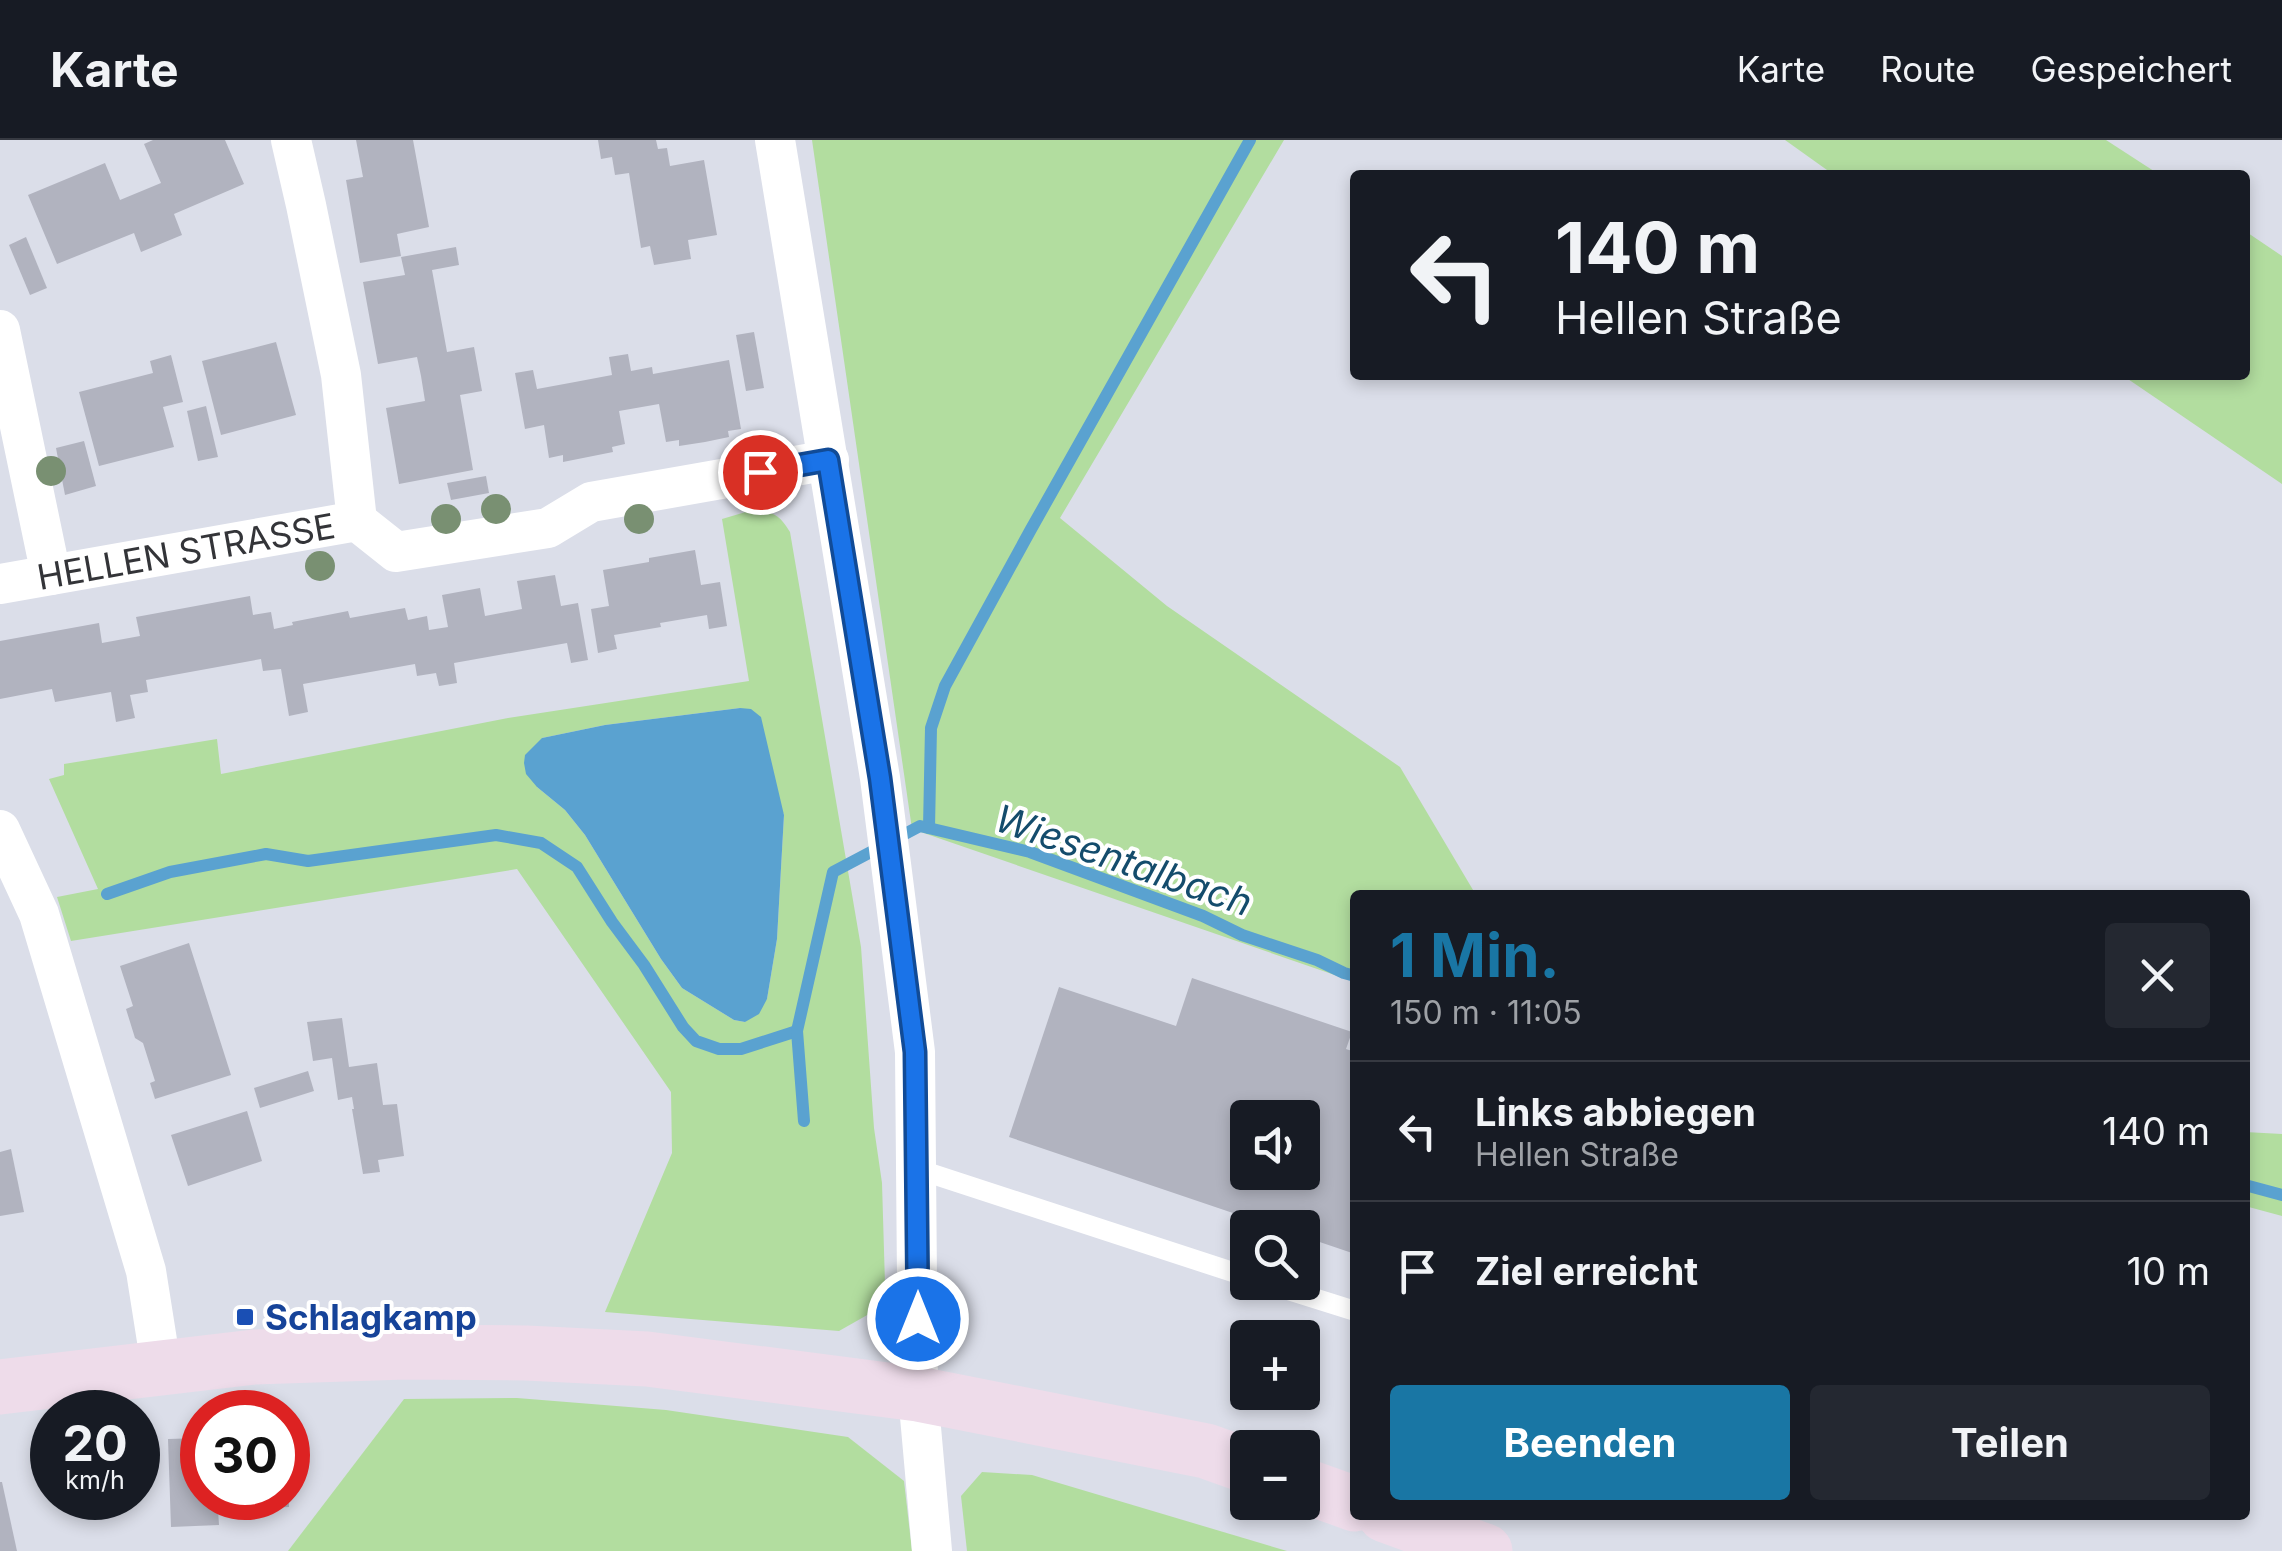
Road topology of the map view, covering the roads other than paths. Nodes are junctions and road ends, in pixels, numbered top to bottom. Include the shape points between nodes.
1 (290, 140) edge
2 (775, 140) edge
3 (0, 330) edge
4 (828, 460) junction
5 (356, 522) junction
6 (51, 575) junction
7 (0, 584) edge
8 (0, 830) edge
9 (916, 1168) junction
10 (1230, 1272) edge
11 (1320, 1300) edge
12 (1350, 1309) edge
13 (162, 1366) junction
14 (0, 1386) edge
15 (918, 1394) junction
16 (1230, 1460) edge
17 (1320, 1492) edge
18 (1350, 1502) edge
19 (1399, 1520) edge
20 (932, 1551) edge
21 (1485, 1551) edge

1 - 5 street via 340,375
2 - 4 street
3 - 6 street
4 - 5 street, HELLEN STRASSE via 590,502 548,528 396,552
4 - 9 street via 880,778 915,1052
5 - 6 street, HELLEN STRASSE
6 - 7 street, HELLEN STRASSE
8 - 13 street via 40,914 146,1271
9 - 10 lane
9 - 15 street
11 - 12 lane
13 - 14 main road
13 - 15 main road via 272,1356 526,1353 647,1360
15 - 16 main road
15 - 20 street
17 - 18 main road
19 - 21 main road

